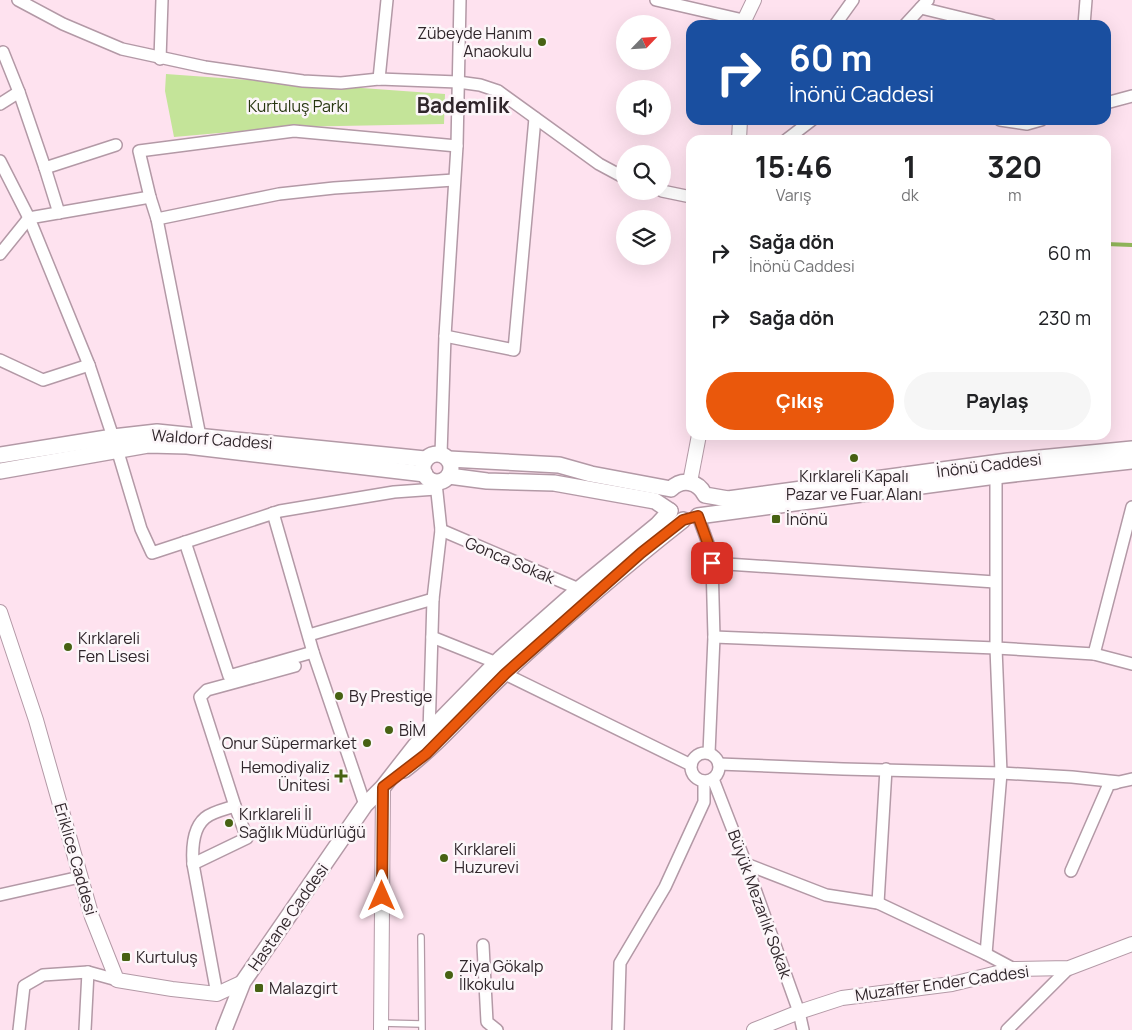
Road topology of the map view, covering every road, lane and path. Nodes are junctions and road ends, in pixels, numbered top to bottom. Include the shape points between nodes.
1 (18, 0) edge
2 (162, 0) edge
3 (387, 0) edge
4 (460, 0) edge
5 (656, 0) edge
6 (852, 0) edge
7 (1086, 0) edge
8 (752, 1) edge
9 (924, 4) edge
10 (732, 20) edge
11 (744, 20) edge
12 (838, 20) edge
13 (910, 20) edge
14 (975, 20) edge
15 (1084, 20) edge
16 (0, 54) edge
17 (160, 59) junction
18 (378, 79) junction
19 (458, 82) junction
20 (19, 92) junction
21 (1132, 96) edge
22 (1111, 102) edge
23 (0, 104) edge
24 (535, 118) junction
25 (806, 125) edge
26 (792, 135) edge
27 (116, 145) dead end
28 (457, 146) junction
29 (0, 161) edge
30 (44, 168) junction
31 (616, 173) edge
32 (454, 180) junction
33 (671, 193) edge
34 (686, 196) edge
35 (150, 197) junction
36 (59, 213) junction
37 (30, 218) junction
38 (158, 219) junction
39 (0, 254) edge
40 (445, 336) junction
41 (0, 360) edge
42 (89, 365) junction
43 (200, 436) junction
44 (698, 440) edge
45 (115, 443) junction
46 (1132, 449) edge
47 (0, 455) edge
48 (445, 456) junction
49 (1132, 461) edge
50 (0, 471) edge
51 (434, 476) junction
52 (996, 476) junction
53 (690, 482) junction
54 (673, 487) junction
55 (706, 495) junction
56 (1132, 507) edge
57 (670, 511) junction
58 (273, 512) junction
59 (698, 516) junction
60 (683, 520) junction
61 (441, 530) junction
62 (1128, 540) edge
63 (186, 542) junction
64 (712, 563) junction
65 (995, 582) junction
66 (579, 589) junction
67 (433, 599) junction
68 (0, 612) edge
69 (309, 635) junction
70 (714, 636) junction
71 (5, 637) edge
72 (432, 637) junction
73 (996, 648) junction
74 (313, 652) junction
75 (1094, 654) junction
76 (1132, 664) edge
77 (294, 666) dead end
78 (501, 668) junction
79 (429, 732) junction
80 (709, 753) junction
81 (719, 764) junction
82 (691, 765) junction
83 (886, 769) junction
84 (1001, 773) junction
85 (1132, 779) edge
86 (709, 780) junction
87 (1120, 782) junction
88 (383, 787) junction
89 (235, 806) junction
90 (365, 806) junction
91 (193, 864) junction
92 (746, 864) junction
93 (1071, 871) dead end
94 (80, 877) junction
95 (0, 895) edge
96 (878, 903) junction
97 (421, 937) dead end
98 (1132, 944) edge
99 (483, 945) dead end
100 (986, 954) junction
101 (1069, 968) junction
102 (1014, 969) junction
103 (88, 972) junction
104 (117, 980) junction
105 (243, 982) junction
106 (217, 994) junction
107 (799, 1012) junction
108 (381, 1027) edge
109 (421, 1027) edge
110 (1012, 1028) edge
111 (19, 1030) edge
112 (86, 1030) edge
113 (224, 1030) edge
114 (497, 1030) edge
115 (618, 1030) edge
116 (754, 1030) edge
117 (803, 1030) edge

1 - 17 street via 63,24 122,49
2 - 17 street
3 - 18 street
4 - 19 street
5 - 10 street
6 - 12 street
7 - 15 street
8 - 11 street
9 - 13 street
9 - 14 street
16 - 20 street via 3,52
17 - 18 street via 303,81 342,83
18 - 19 street
19 - 24 street via 498,92
19 - 28 street
20 - 23 street
20 - 30 street
21 - 22 street
24 - 31 street
24 - 40 street via 514,350
25 - 26 street
27 - 30 street
28 - 32 street
28 - 35 street via 294,131 139,151
29 - 37 street
30 - 36 street
32 - 38 street via 288,192
32 - 40 street
33 - 34 street
35 - 36 street
35 - 38 street
36 - 37 street
37 - 39 street
37 - 42 street
38 - 43 street
40 - 48 street
41 - 42 street via 43,380
42 - 45 street
43 - 45 main road, Waldorf Caddesi via 157,432
43 - 51 main road, Waldorf Caddesi
44 - 53 street
45 - 47 main road, Waldorf Caddesi
45 - 50 main road, Waldorf Caddesi
45 - 51 main road, Waldorf Caddesi via 187,446
45 - 63 street via 141,529 152,553
46 - 55 main road, İnönü Caddesi via 1008,461 728,500
48 - 51 main road via 452,468
48 - 51 main road via 432,454
48 - 54 main road via 559,465 592,474
49 - 52 main road, İnönü Caddesi
51 - 57 main road, Waldorf Caddesi via 554,483 655,501
51 - 58 street via 394,492
51 - 61 street
52 - 59 main road, İnönü Caddesi
52 - 65 street
53 - 54 main road
53 - 55 main road, İnönü Caddesi via 699,486
54 - 57 main road via 667,501
55 - 59 main road via 706,504
56 - 62 street
57 - 60 main road
57 - 66 main road
58 - 63 street
58 - 69 street
59 - 60 main road
59 - 64 street
60 - 78 main road
61 - 66 street, Gonca Sokak
61 - 67 street
62 - 75 street
63 - 74 street via 229,676
64 - 65 street
64 - 70 street
65 - 73 street
66 - 78 main road
67 - 69 street
67 - 72 street
68 - 71 street, Eriklice Caddesi
69 - 74 street
70 - 73 street
70 - 80 street
71 - 94 street, Eriklice Caddesi via 36,720
72 - 78 street
72 - 79 street
73 - 75 street
73 - 84 street
74 - 90 street
75 - 76 street
77 - 89 street via 207,690 200,696
78 - 79 main road
78 - 82 street
78 - 88 main road via 426,754
79 - 88 main road
80 - 81 street
80 - 82 street via 695,756
81 - 83 street
81 - 86 street via 719,771
82 - 86 street via 696,777
83 - 84 street
83 - 96 street
84 - 87 street
84 - 100 street
85 - 87 street
86 - 92 street, Büyük Mezarlık Sokak
86 - 115 street via 704,802 669,879 620,963
87 - 93 street via 1108,784
88 - 90 main road, Hastane Caddesi
88 - 108 street
89 - 91 street via 205,818 196,832
89 - 91 street via 247,838
90 - 105 main road, Hastane Caddesi
91 - 106 street
92 - 96 street via 826,894
92 - 107 street, Büyük Mezarlık Sokak
94 - 95 street
94 - 104 street, Eriklice Caddesi
96 - 100 street
97 - 109 lane
98 - 101 street, Muzaffer Ender Caddesi
99 - 114 street via 486,1022
100 - 102 street
101 - 102 street, Muzaffer Ender Caddesi
101 - 110 street
102 - 107 street, Muzaffer Ender Caddesi via 952,984 842,998
103 - 104 street
103 - 111 street via 43,975 24,986
103 - 112 street
104 - 106 street
105 - 106 street
105 - 113 main road, Hastane Caddesi
107 - 116 street, Muzaffer Ender Caddesi
107 - 117 street, Büyük Mezarlık Sokak
108 - 109 lane

